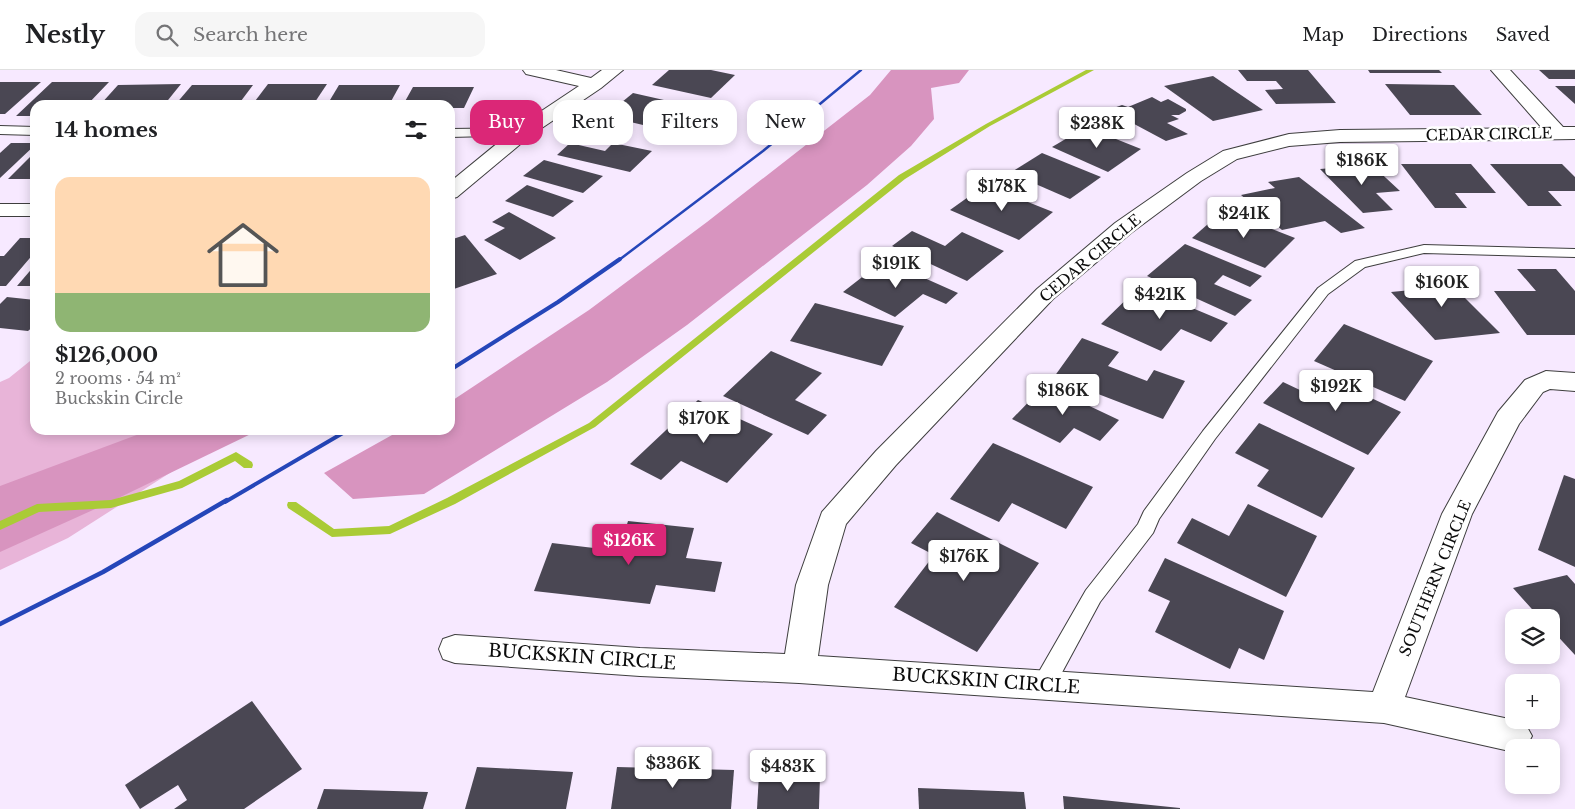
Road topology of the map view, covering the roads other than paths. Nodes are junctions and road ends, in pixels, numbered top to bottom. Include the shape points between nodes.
1 (532, 70) edge
2 (614, 70) edge
3 (1500, 70) edge
4 (595, 84) junction
5 (543, 119) edge
6 (0, 130) edge
7 (30, 130) edge
8 (455, 133) edge
9 (470, 133) edge
10 (1566, 133) edge
11 (507, 145) edge
12 (455, 189) edge
13 (0, 210) edge
14 (30, 210) edge
15 (1575, 253) edge
16 (1575, 382) edge
17 (455, 649) dead end
18 (799, 668) junction
19 (1044, 684) junction
20 (1384, 708) junction
21 (1514, 736) dead end

1 - 4 street
2 - 4 street
3 - 10 street
4 - 5 street
6 - 7 lane
8 - 9 lane
10 - 18 street, CEDAR CIRCLE via 1340,136 1289,140 1230,155 1194,177 1123,228 1046,294 886,458 832,520 812,585
11 - 12 street
13 - 14 street
15 - 19 lane via 1424,250 1360,264 1323,292 1209,435 1151,516 1146,528 1093,596
16 - 20 street, SOUTHERN CIRCLE via 1546,380 1534,386 1508,419 1457,514
17 - 18 street, BUCKSKIN CIRCLE via 640,662
18 - 19 street, BUCKSKIN CIRCLE
19 - 20 street, BUCKSKIN CIRCLE
20 - 21 street, BUCKSKIN CIRCLE

